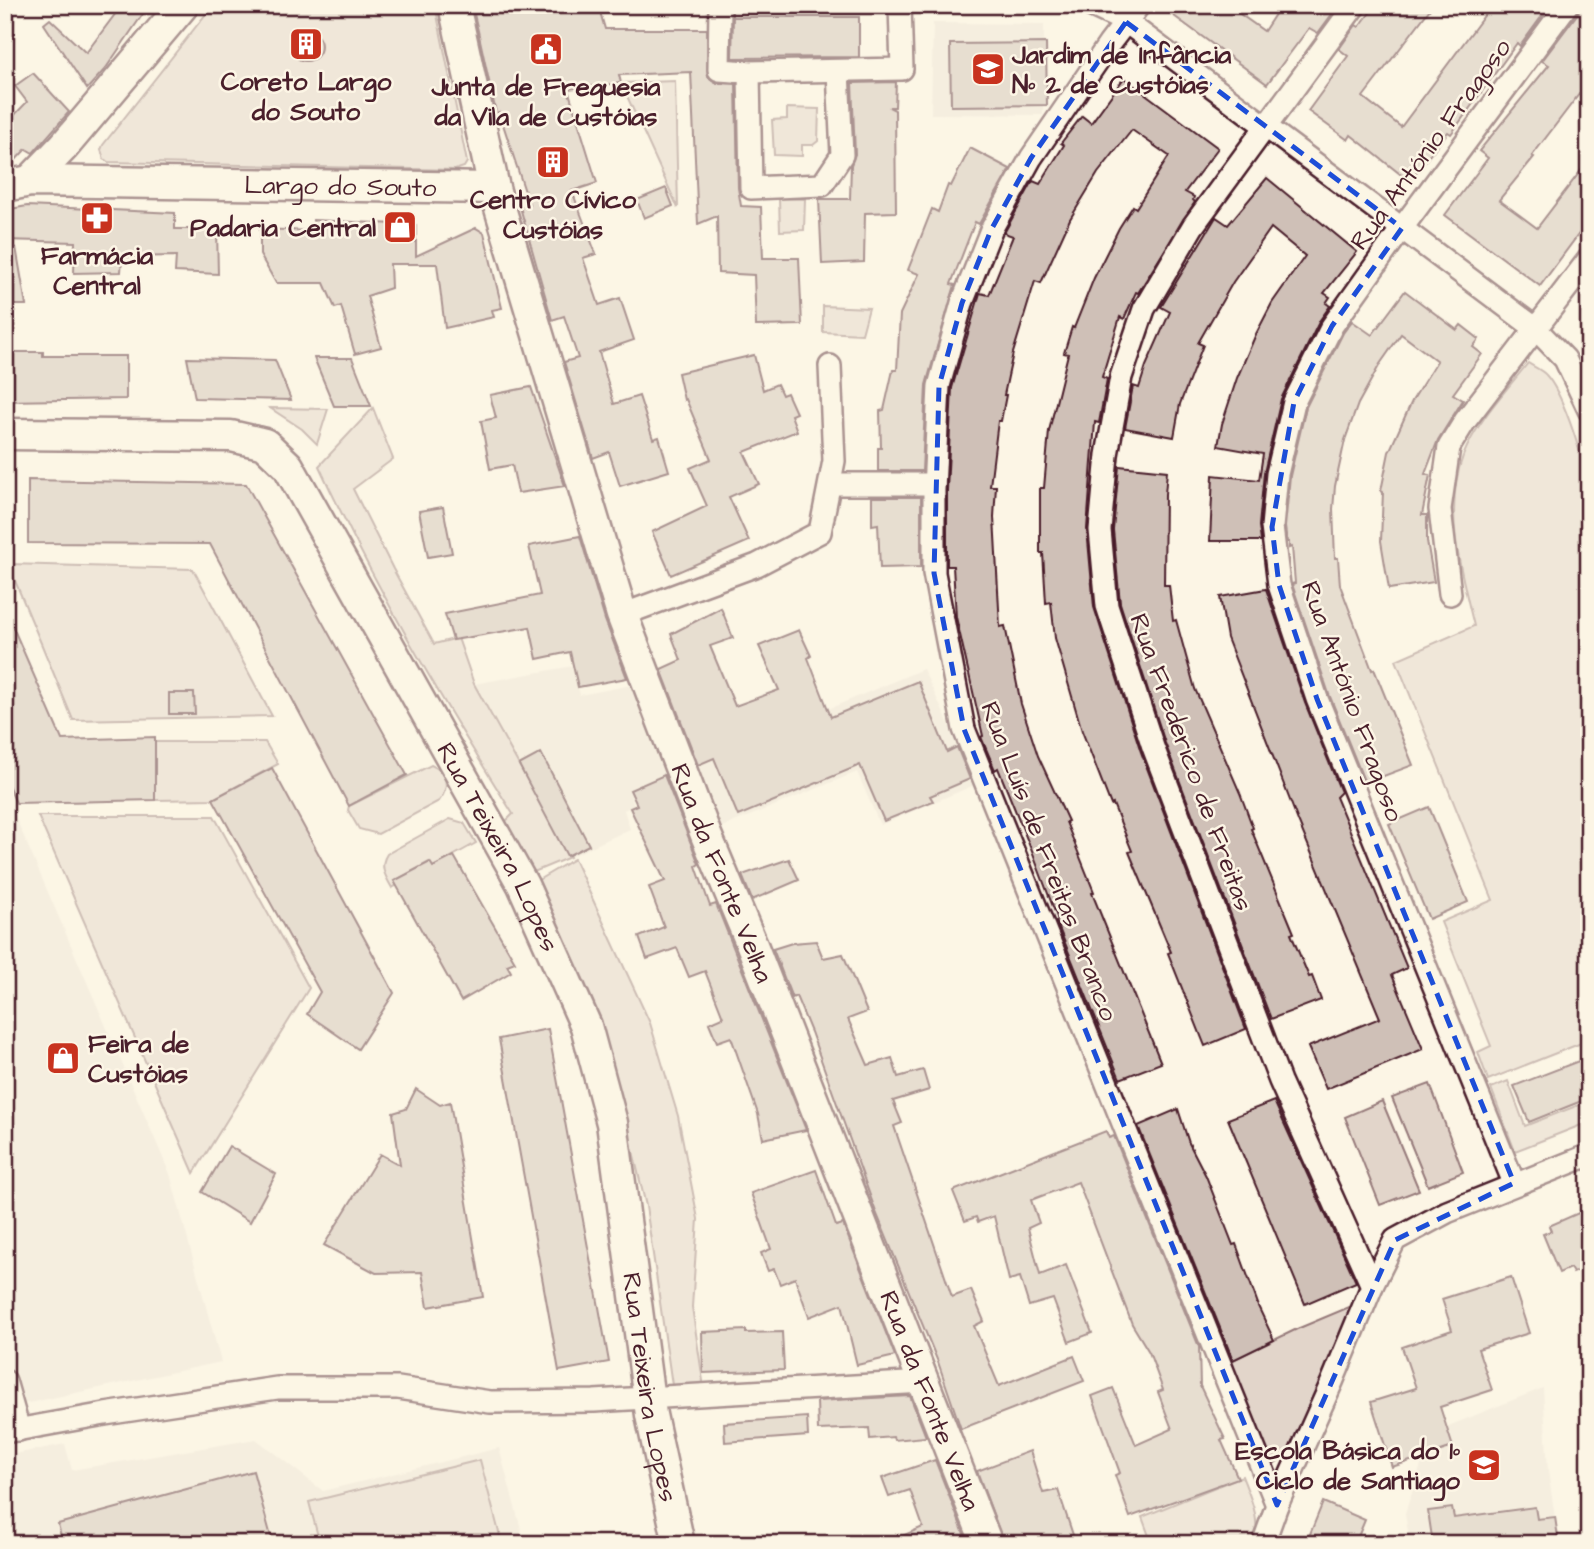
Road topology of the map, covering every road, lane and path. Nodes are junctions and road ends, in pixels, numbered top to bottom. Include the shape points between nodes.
1 (183, 5) edge
2 (454, 5) edge
3 (720, 5) edge
4 (900, 5) edge
5 (1090, 5) edge
6 (1139, 5) edge
7 (1355, 5) edge
8 (1567, 5) edge
9 (1126, 22) junction
10 (838, 71) junction
11 (749, 72) junction
12 (1266, 126) junction
13 (64, 146) junction
14 (85, 183) junction
15 (18, 184) edge
16 (494, 188) junction
17 (1402, 228) junction
18 (1589, 259) edge
19 (1535, 328) junction
20 (830, 366) dead end
21 (1587, 401) edge
22 (5, 434) edge
23 (830, 484) junction
24 (934, 484) junction
25 (1450, 594) dead end
26 (622, 615) junction
27 (1589, 1155) edge
28 (1514, 1183) junction
29 (1372, 1286) junction
30 (5, 1381) edge
31 (924, 1382) junction
32 (649, 1398) junction
33 (12, 1431) edge
34 (1277, 1505) junction
35 (679, 1544) edge
36 (987, 1544) edge
37 (1263, 1544) edge

1 - 13 street, Largo do Souto
2 - 16 street
3 - 11 street via 719,70
4 - 10 street via 902,69
5 - 9 street
6 - 9 street, Rua Luís de Freitas Branco
7 - 12 street, Rua Frederico de Freitas
8 - 17 street, Rua António Fragoso
9 - 12 street
9 - 24 street, Rua Luís de Freitas Branco via 1031,158 992,230 962,303 939,386
10 - 11 street
10 - 11 street via 842,155 822,185 751,188
12 - 17 street
12 - 29 street, Rua Frederico de Freitas via 1193,226 1144,309 1125,365 1107,455 1100,530 1107,606 1153,747 1280,1081
13 - 14 street via 63,162
13 - 15 street, Largo do Souto
14 - 15 street, Largo do Souto
14 - 16 street, Largo do Souto
16 - 26 street, Rua da Fonte Velha
17 - 19 street
17 - 28 street, Rua António Fragoso via 1332,326 1294,402 1277,474 1272,527 1279,584 1317,699
18 - 19 street
19 - 21 street via 1565,359
19 - 25 street via 1449,447 1440,509
20 - 23 street via 834,461
22 - 32 street, Rua Teixeira Lopes via 231,436 265,444 288,466 523,885 586,1026 612,1123
23 - 24 street
23 - 26 street via 820,532 757,565
24 - 34 street, Rua Luís de Freitas Branco via 934,573 964,729
26 - 31 street, Rua da Fonte Velha
27 - 28 street
28 - 29 street via 1395,1240
29 - 34 street
30 - 33 street
31 - 32 street
31 - 36 street, Rua da Fonte Velha
32 - 33 street via 489,1402 398,1388 277,1388
32 - 35 street, Rua Teixeira Lopes
34 - 37 street

